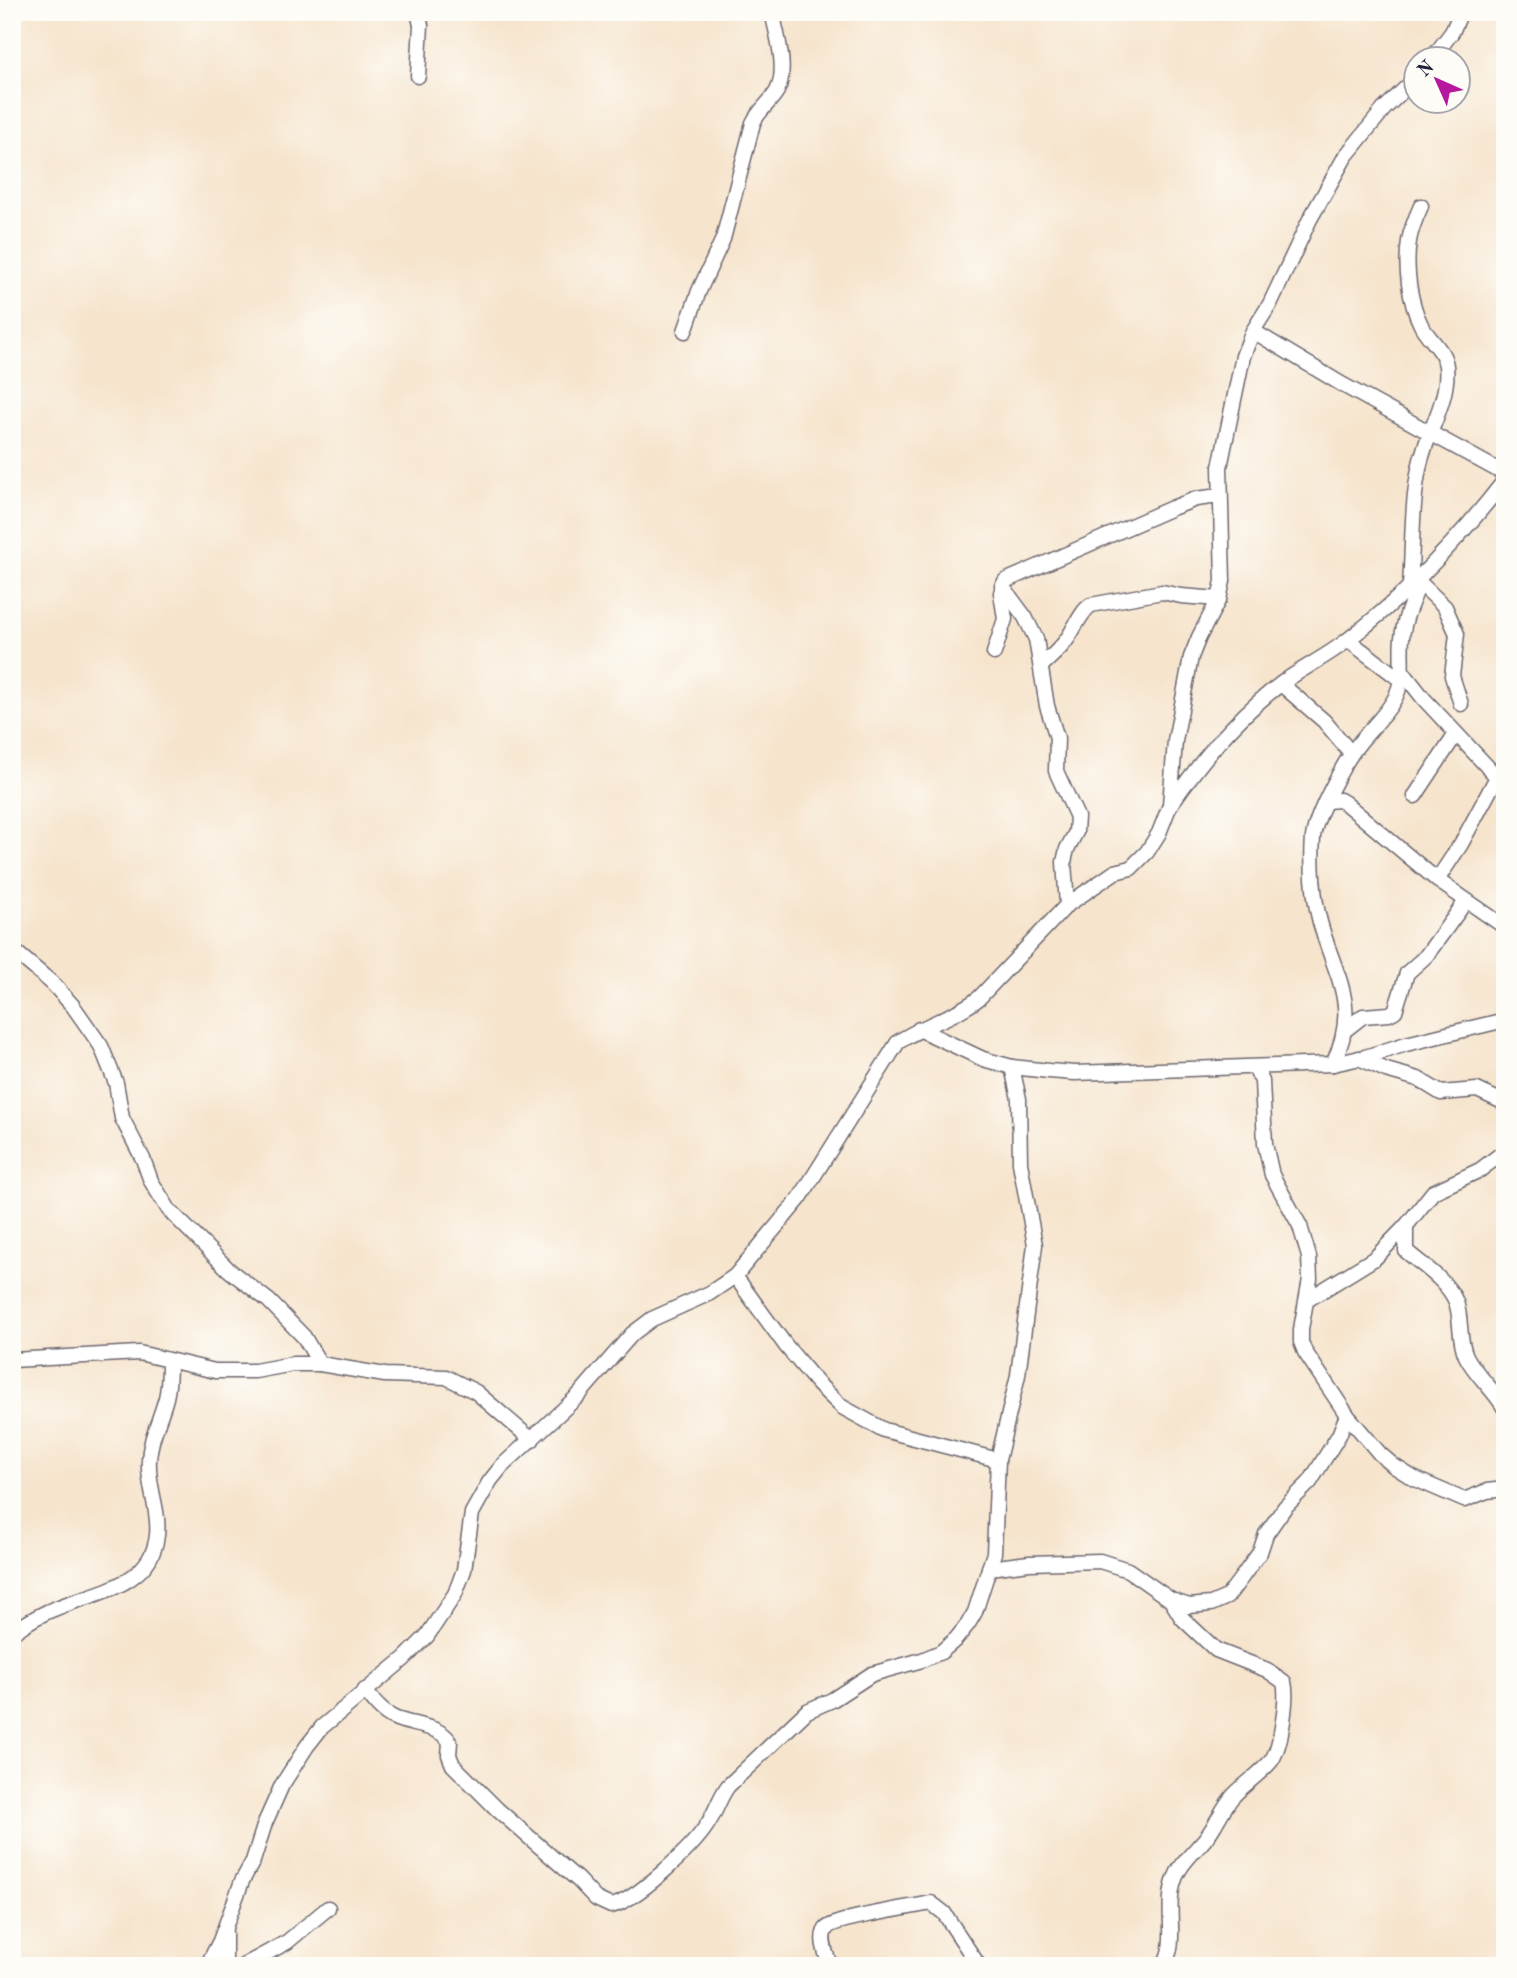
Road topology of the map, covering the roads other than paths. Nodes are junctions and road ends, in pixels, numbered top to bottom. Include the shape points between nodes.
1 (418, 12) edge
2 (772, 12) edge
3 (1461, 12) edge
4 (1442, 46) edge
5 (418, 76) dead end
6 (1402, 92) edge
7 (1420, 206) dead end
8 (685, 331) dead end
9 (1253, 331) junction
10 (1430, 433) junction
11 (1505, 474) edge
12 (1505, 480) edge
13 (1219, 496) junction
14 (1416, 583) junction
15 (1002, 586) junction
16 (1220, 599) junction
17 (1348, 640) junction
18 (994, 653) dead end
19 (1041, 666) junction
20 (1402, 676) junction
21 (1281, 684) junction
22 (1461, 704) dead end
23 (1456, 734) junction
24 (1352, 753) junction
25 (1415, 796) dead end
26 (1327, 801) junction
27 (1170, 805) junction
28 (1437, 880) junction
29 (1466, 901) junction
30 (1067, 905) junction
31 (1505, 928) edge
32 (12, 949) edge
33 (1505, 1020) edge
34 (919, 1029) junction
35 (1345, 1030) junction
36 (1359, 1058) junction
37 (1333, 1064) junction
38 (1012, 1067) junction
39 (1255, 1068) junction
40 (1505, 1103) edge
41 (1505, 1151) edge
42 (1406, 1226) junction
43 (735, 1276) junction
44 (1307, 1300) junction
45 (12, 1360) edge
46 (169, 1361) junction
47 (320, 1364) junction
48 (1505, 1409) edge
49 (1347, 1415) junction
50 (532, 1440) junction
51 (998, 1460) junction
52 (1505, 1489) edge
53 (989, 1568) junction
54 (1171, 1600) junction
55 (12, 1633) edge
56 (365, 1690) junction
57 (328, 1908) dead end
58 (224, 1930) junction
59 (207, 1966) edge
60 (226, 1966) edge
61 (243, 1966) edge
62 (830, 1966) edge
63 (979, 1966) edge
64 (1163, 1966) edge

1 - 5 street
2 - 8 street via 781,64 779,85 756,115 723,239
3 - 4 street
6 - 9 street via 1345,157
7 - 10 street via 1407,254 1411,296 1422,327 1446,363 1442,397
9 - 10 street
9 - 13 street via 1223,442
10 - 11 street
10 - 14 street via 1414,496
12 - 14 street
13 - 15 street via 1172,508
13 - 16 street
14 - 17 street
14 - 20 street via 1403,628
14 - 22 street via 1445,607 1457,634 1452,676
15 - 18 street via 1005,619
15 - 19 street via 1036,639
16 - 19 street via 1162,592 1091,605 1063,645
16 - 27 street via 1191,657 1173,751
17 - 20 street
17 - 21 street
19 - 30 street via 1058,738 1057,777 1077,817 1064,862
20 - 23 street
20 - 24 street via 1392,703
21 - 24 street
21 - 27 street via 1191,774
23 - 25 street
23 - 28 street via 1497,777
24 - 26 street
26 - 28 street via 1345,803
26 - 35 street via 1314,833 1312,857 1319,919 1346,1001
27 - 30 street via 1147,852 1130,868 1115,872
28 - 29 street
29 - 31 street
29 - 35 street via 1426,956 1407,973 1395,1011 1363,1017
30 - 34 street via 966,1009
32 - 47 street via 52,983 101,1046 116,1083 121,1118 169,1210 229,1270 269,1301 304,1337
33 - 36 street
34 - 38 street
34 - 43 street via 898,1042 800,1198
35 - 37 street
36 - 37 street
36 - 40 street via 1418,1079 1441,1093 1477,1090
37 - 39 street
38 - 39 street via 1075,1073
38 - 51 street via 1019,1099 1020,1163 1035,1245 1018,1375
39 - 44 street via 1262,1081 1265,1144 1272,1175 1307,1243
41 - 42 street via 1480,1170 1433,1192
42 - 44 street via 1364,1266
42 - 48 street via 1406,1251 1441,1281 1455,1301 1466,1355
43 - 50 street via 632,1334
43 - 51 street via 794,1356 842,1406 884,1430
44 - 49 street via 1301,1342
45 - 46 street via 139,1353
46 - 47 street via 235,1372
46 - 55 street via 167,1396 148,1463 158,1536 152,1553 120,1586 40,1615
47 - 50 street via 385,1375 446,1377 475,1392
49 - 52 street via 1394,1466 1442,1492 1464,1500
49 - 54 street via 1310,1482 1266,1534 1260,1552 1227,1597 1189,1606
50 - 56 street via 502,1466 480,1496 472,1513 464,1570 439,1620 404,1659
51 - 53 street via 994,1553
53 - 54 street via 1100,1561 1128,1570
53 - 56 street via 975,1612 956,1639 941,1652 872,1674 807,1711 728,1786 694,1841 654,1880 615,1905 596,1899 453,1765 450,1742 443,1732 394,1718
54 - 64 street via 1182,1618 1216,1650 1267,1670 1284,1682 1287,1695 1272,1760 1232,1796 1177,1874 1169,1904 1170,1956
56 - 58 street via 322,1727 282,1785
57 - 61 street via 287,1942
58 - 59 street
58 - 60 street
62 - 63 street via 824,1942 830,1925 930,1903 944,1913

